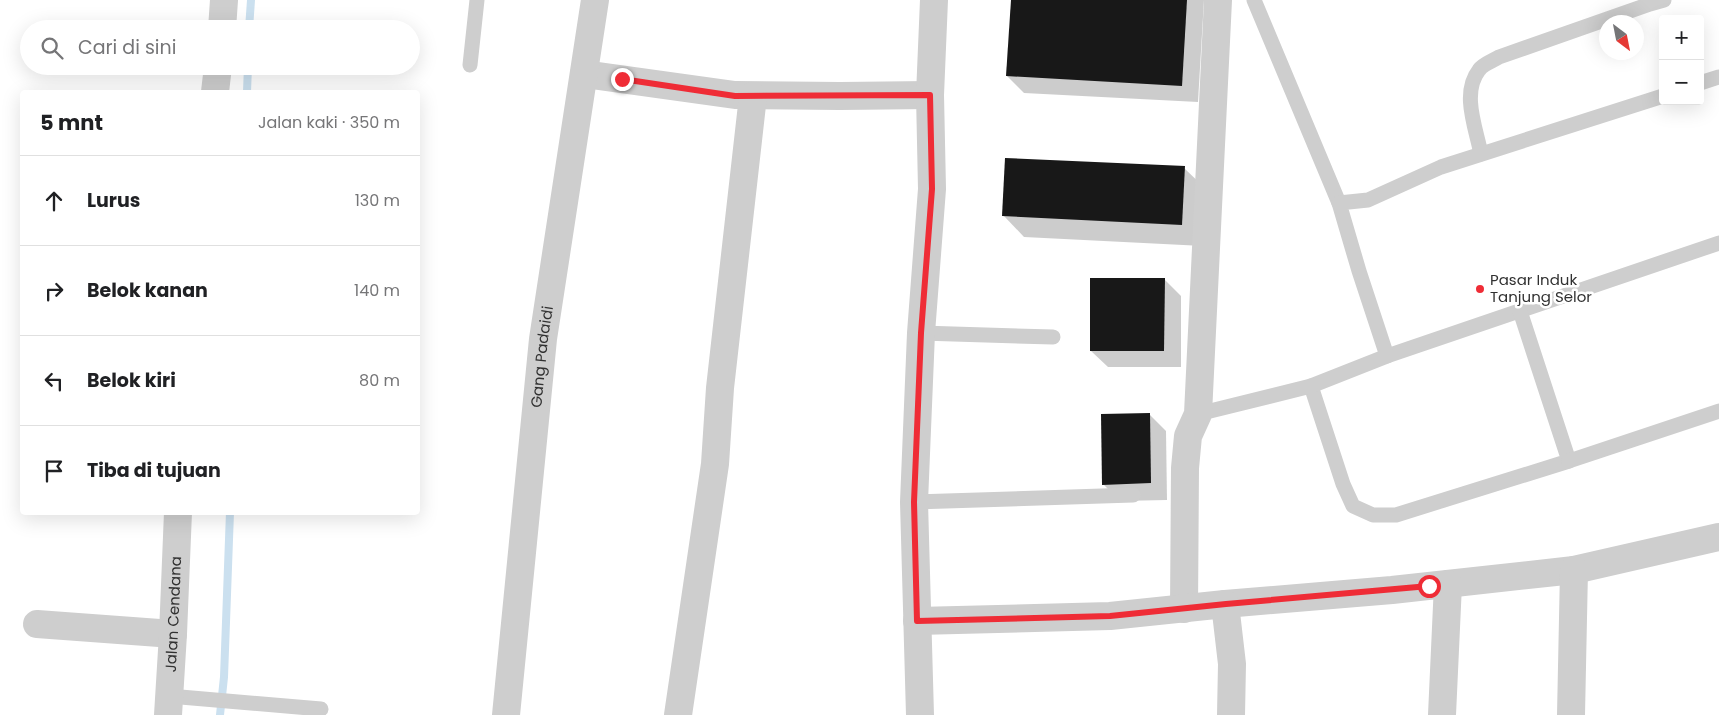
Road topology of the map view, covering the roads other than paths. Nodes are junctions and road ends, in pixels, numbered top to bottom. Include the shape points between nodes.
1 (224, 0) edge
2 (477, 0) edge
3 (595, 0) edge
4 (934, 0) edge
5 (1218, 0) edge
6 (1254, 0) edge
7 (1664, 0) edge
8 (223, 20) edge
9 (470, 65) dead end
10 (584, 74) junction
11 (217, 75) edge
12 (1719, 77) edge
13 (1704, 82) edge
14 (215, 90) edge
15 (930, 95) junction
16 (753, 96) junction
17 (1659, 97) edge
18 (1482, 154) junction
19 (1339, 203) junction
20 (1719, 243) edge
21 (1520, 311) junction
22 (921, 333) junction
23 (1053, 337) dead end
24 (1387, 356) junction
25 (1311, 386) junction
26 (1719, 411) edge
27 (1198, 414) junction
28 (1569, 461) junction
29 (1133, 495) dead end
30 (914, 502) junction
31 (178, 515) edge
32 (1719, 537) edge
33 (1574, 570) junction
34 (1448, 584) junction
35 (1226, 604) junction
36 (1184, 609) junction
37 (917, 621) junction
38 (36, 624) dead end
39 (173, 634) junction
40 (168, 705) edge
41 (321, 709) dead end
42 (506, 715) edge
43 (678, 715) edge
44 (920, 715) edge
45 (1231, 715) edge
46 (1442, 715) edge
47 (1571, 715) edge

1 - 8 street
2 - 9 lane
3 - 10 street, Gang Padaidi
4 - 15 street
5 - 27 street
6 - 19 lane
7 - 18 lane via 1499,57 1480,68 1471,84 1471,108
10 - 16 street
10 - 42 street, Gang Padaidi via 543,339
11 - 14 street
12 - 13 lane
15 - 16 street
15 - 22 street via 932,189
16 - 43 street via 720,388 715,464
17 - 18 lane
18 - 19 lane via 1441,167 1368,200
19 - 24 lane
20 - 21 lane
21 - 24 lane
21 - 28 lane
22 - 23 lane
22 - 30 street
24 - 25 lane
25 - 27 lane
25 - 28 lane via 1353,506 1373,516 1396,515
26 - 28 lane
27 - 36 street via 1188,436 1185,468
29 - 30 lane
30 - 37 street
31 - 39 street, Jalan Cendana
32 - 33 street
33 - 34 street
33 - 47 street
34 - 35 street
34 - 46 street
35 - 36 street
35 - 45 street via 1232,664
36 - 37 street via 1110,616
37 - 44 street
38 - 39 street
39 - 40 street, Jalan Cendana
40 - 41 lane via 216,699

